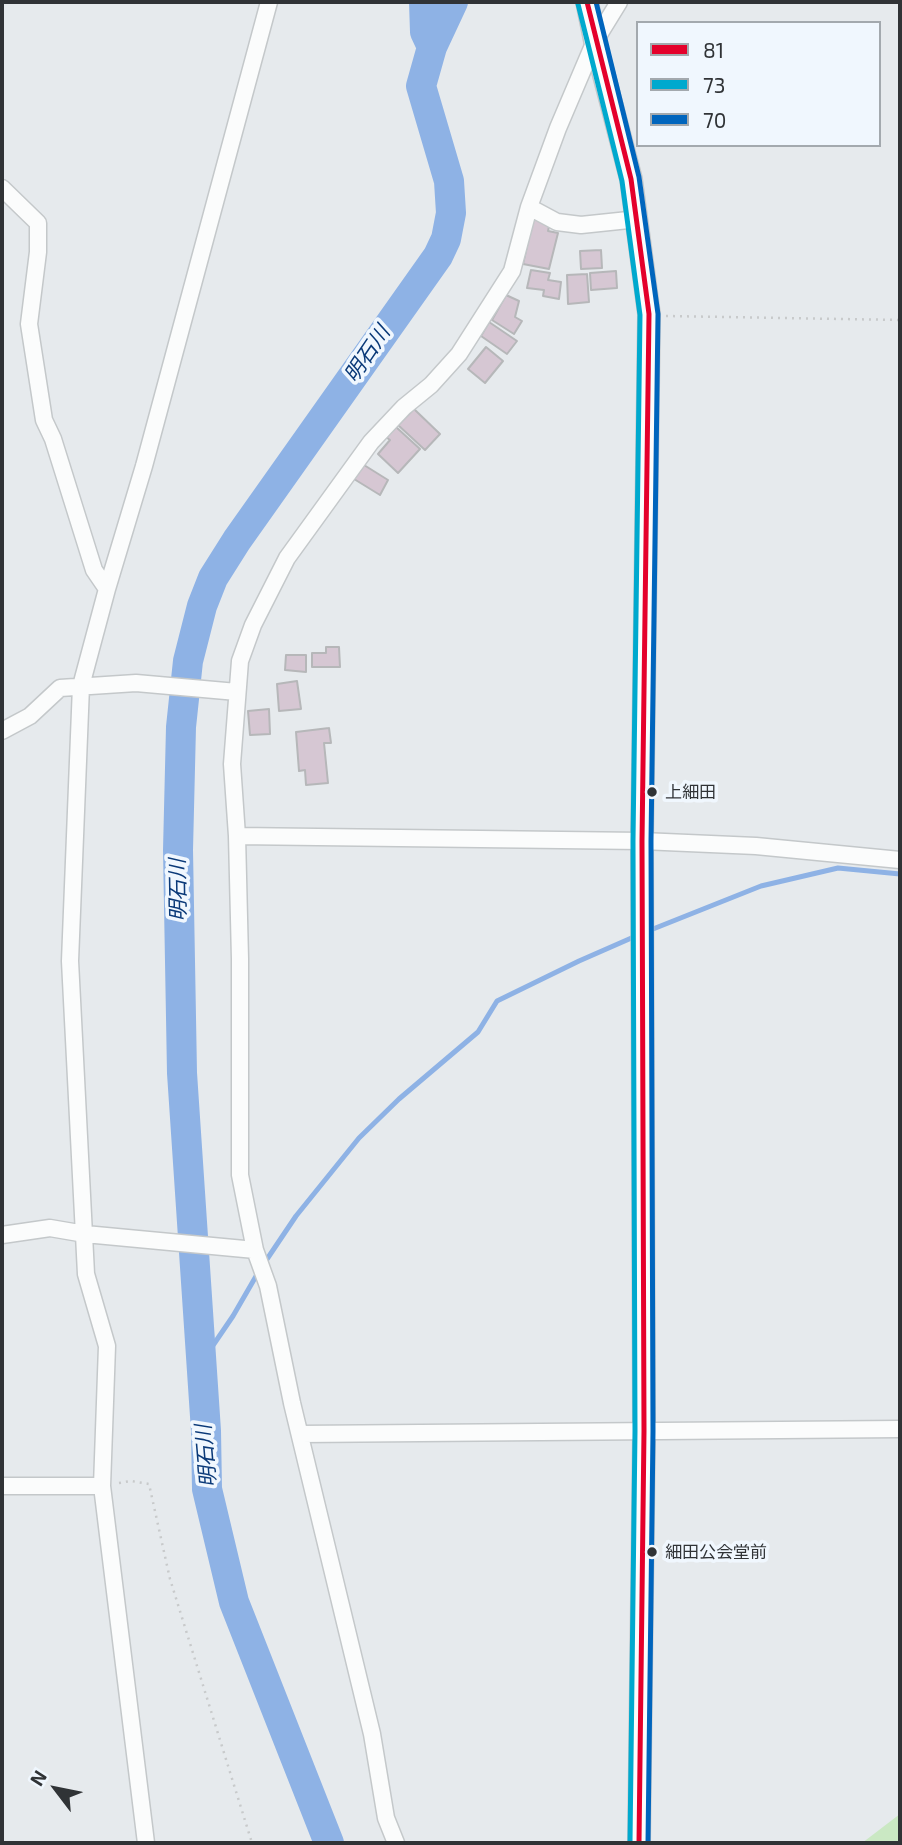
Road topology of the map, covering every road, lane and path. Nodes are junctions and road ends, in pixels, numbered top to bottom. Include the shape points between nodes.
1 (269, 2) edge
2 (587, 2) edge
3 (619, 2) edge
4 (595, 41) junction
5 (2, 188) edge
6 (529, 207) junction
7 (638, 219) junction
8 (649, 314) junction
9 (900, 320) edge
10 (107, 589) junction
11 (81, 686) junction
12 (237, 692) junction
13 (2, 731) edge
14 (237, 836) junction
15 (642, 841) junction
16 (900, 860) edge
17 (85, 1234) junction
18 (2, 1235) edge
19 (255, 1250) junction
20 (900, 1429) edge
21 (644, 1431) junction
22 (301, 1434) junction
23 (2, 1486) edge
24 (102, 1486) junction
25 (146, 1843) edge
26 (252, 1843) edge
27 (396, 1843) edge
28 (639, 1843) edge

1 - 10 street
2 - 4 main road
3 - 4 street
4 - 6 street
4 - 7 main road
5 - 10 street via 38,223 29,324 44,420 94,570
6 - 7 street via 557,222 581,225
6 - 12 street via 512,271 459,354 371,442 287,558 253,625 240,661
7 - 8 main road
8 - 9 path
8 - 15 main road
10 - 11 street
11 - 12 street via 136,683
11 - 13 street via 60,688 30,716
11 - 17 street via 70,961
12 - 14 street via 232,764
14 - 15 street
14 - 19 street via 240,1175
15 - 16 street
15 - 21 main road
17 - 18 street via 50,1228
17 - 19 street
17 - 24 street via 86,1274 107,1346
19 - 22 street via 268,1286
20 - 21 street
21 - 22 street
21 - 28 main road
22 - 27 street via 372,1734 386,1818
23 - 24 street
24 - 25 street
24 - 26 path via 131,1481 149,1484 170,1578

